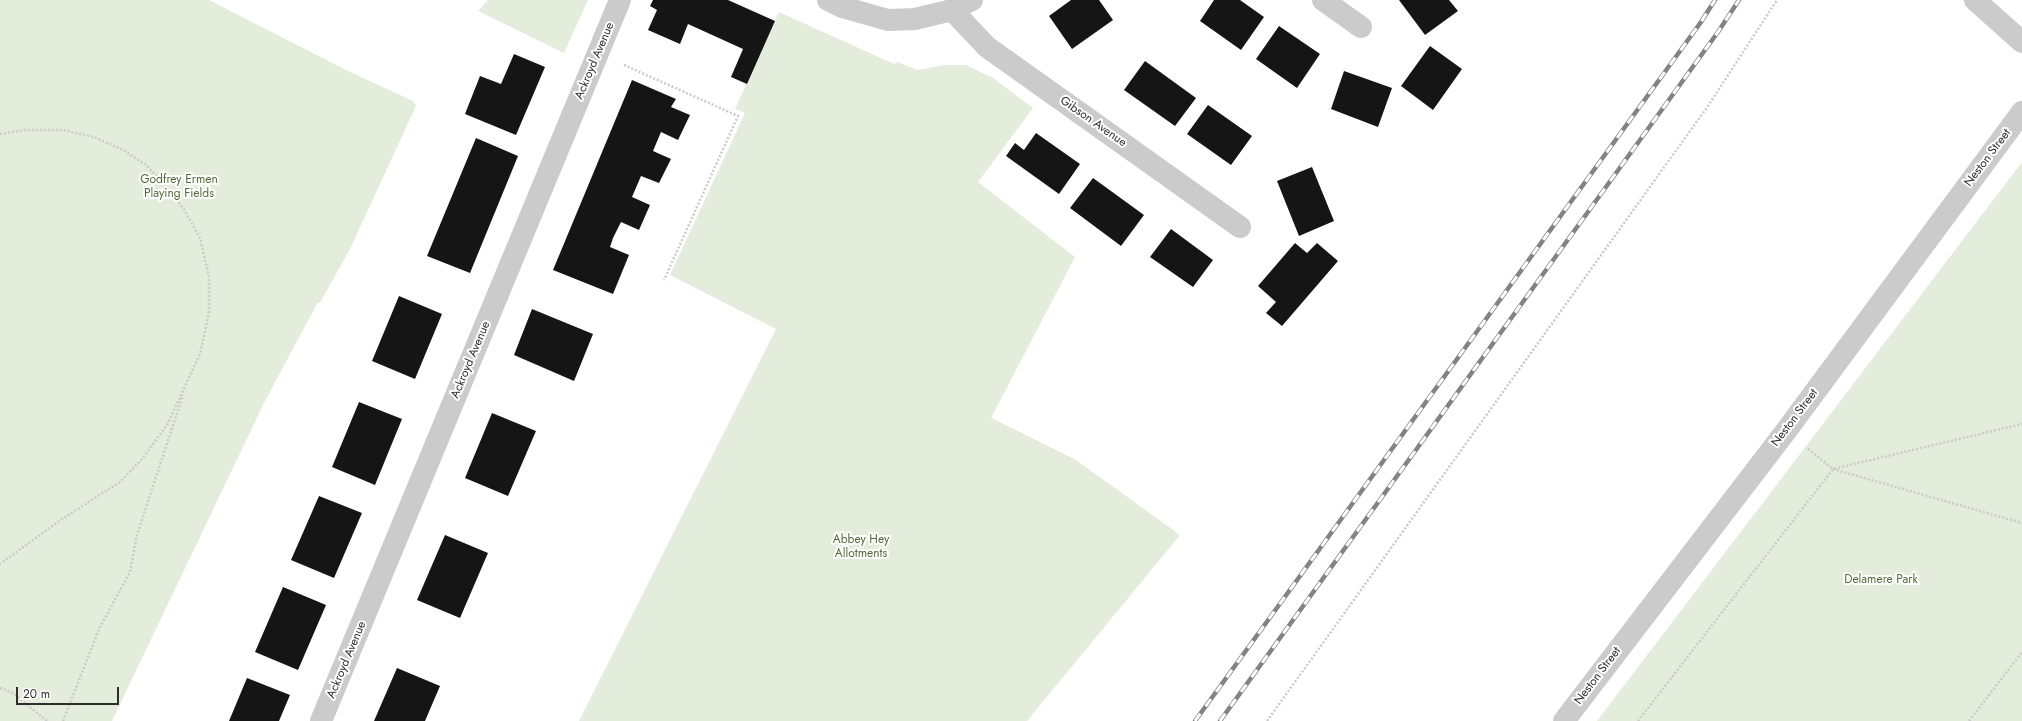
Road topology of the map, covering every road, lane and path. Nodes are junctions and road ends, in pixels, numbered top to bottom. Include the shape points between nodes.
1 (620, 0) edge
2 (828, 0) edge
3 (972, 0) edge
4 (1323, 0) edge
5 (1777, 0) edge
6 (1975, 0) edge
7 (952, 10) junction
8 (1361, 27) dead end
9 (2022, 42) edge
10 (598, 54) junction
11 (2022, 112) edge
12 (0, 134) edge
13 (1240, 227) dead end
14 (664, 280) dead end
15 (186, 387) junction
16 (2022, 424) edge
17 (1786, 430) junction
18 (1833, 469) junction
19 (2022, 523) edge
20 (0, 564) edge
21 (2022, 652) edge
22 (0, 688) edge
23 (47, 721) edge
24 (63, 721) edge
25 (321, 721) edge
26 (1267, 721) edge
27 (1564, 721) edge
28 (1638, 721) edge
29 (1969, 721) edge

1 - 10 street, Ackroyd Avenue
2 - 7 street via 842,7 888,20 916,19
3 - 7 street
4 - 8 street
5 - 26 path via 1708,106
6 - 9 street
7 - 13 street, Gibson Avenue via 987,47
10 - 14 path via 738,116
10 - 25 street, Ackroyd Avenue
11 - 17 street, Neston Street
12 - 15 path via 25,130 63,130 94,137 123,150 146,165 166,185 183,208 200,238 209,277 209,313 200,354
15 - 20 path via 166,425 142,459 120,482 62,519
15 - 24 path via 137,536 130,572 99,629
16 - 18 path
17 - 18 path
17 - 27 street, Neston Street
18 - 19 path
18 - 28 path
21 - 29 path
22 - 23 path via 12,693

